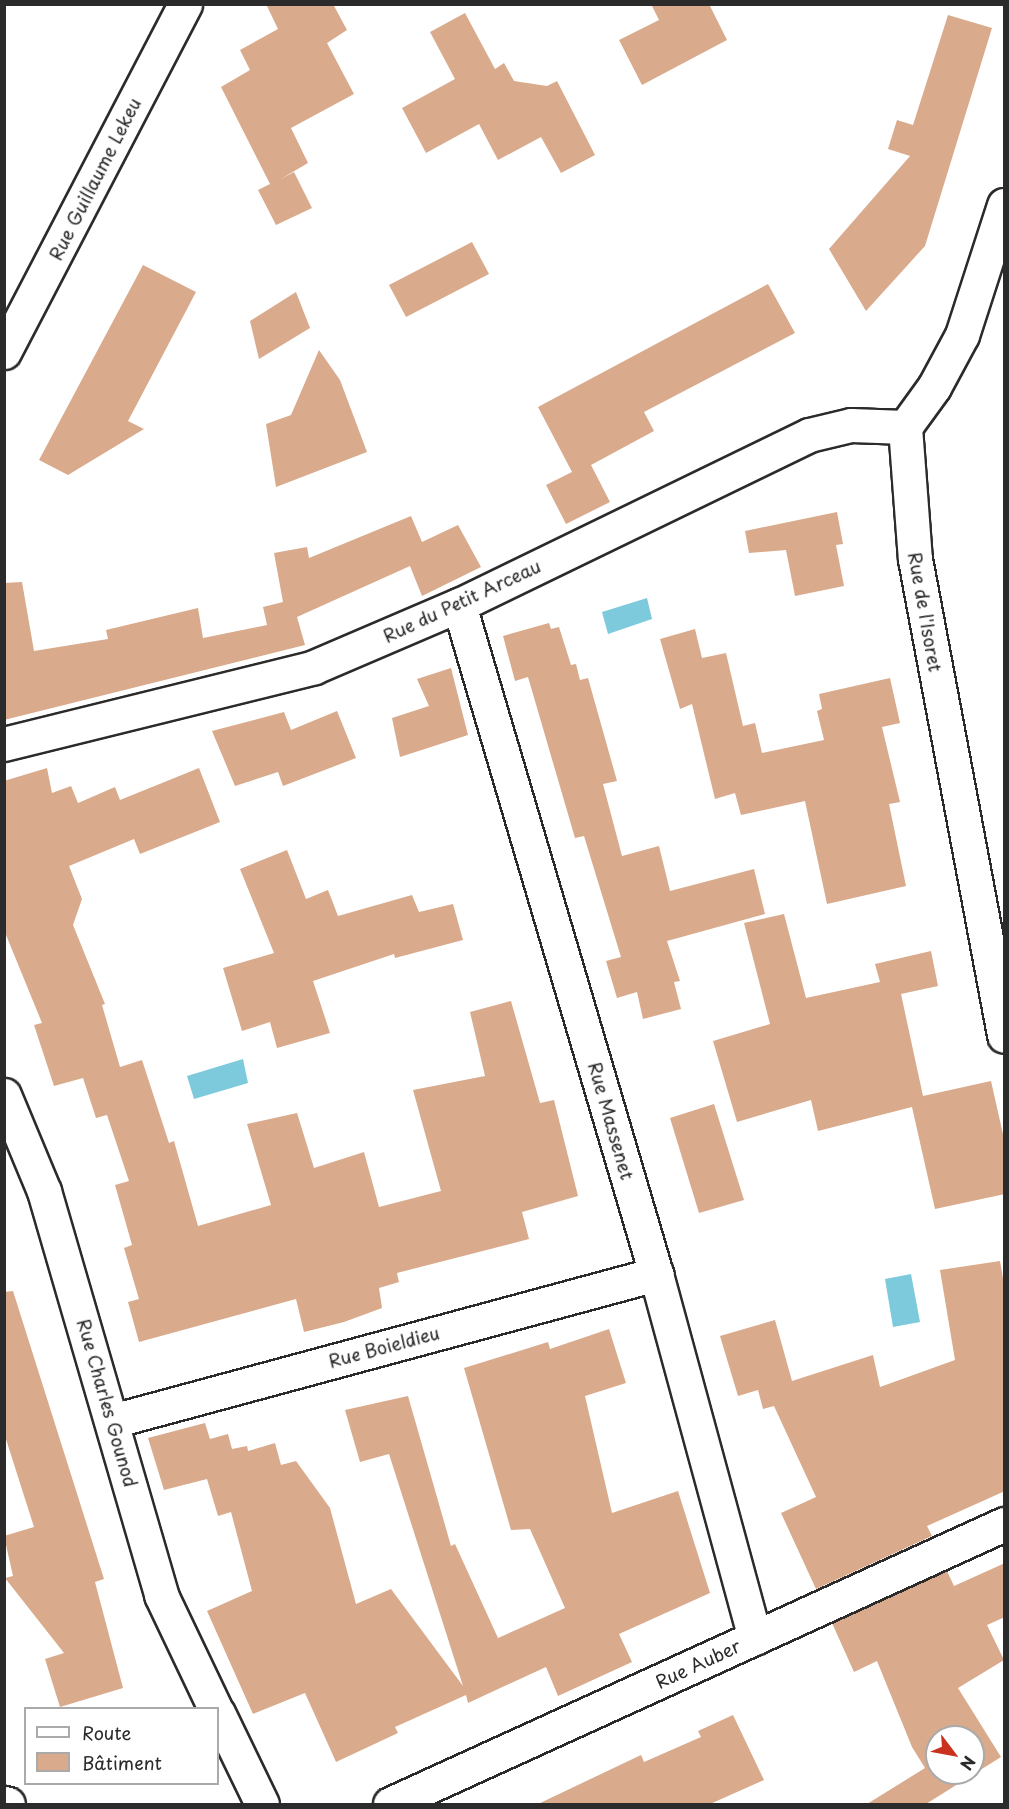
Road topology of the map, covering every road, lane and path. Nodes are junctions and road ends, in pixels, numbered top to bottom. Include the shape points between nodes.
1 (185, 4) edge
2 (1005, 205) edge
3 (4, 352) edge
4 (905, 427) junction
5 (459, 605) junction
6 (4, 744) edge
7 (1005, 1036) edge
8 (4, 1095) edge
9 (656, 1274) junction
10 (112, 1421) junction
11 (1005, 1524) edge
12 (755, 1638) junction
13 (215, 1707) edge
14 (219, 1715) edge
15 (262, 1804) edge
16 (390, 1804) edge

1 - 3 street, Rue Guillaume Lekeu
2 - 4 street via 962,335 934,387
4 - 5 street, Rue du Petit Arceau via 850,425 809,435
4 - 7 street, Rue de l'Isoret via 915,559
5 - 6 street, Rue du Petit Arceau via 314,667
5 - 9 street, Rue Massenet
8 - 10 street, Rue Charles Gounod via 44,1191
9 - 10 street, Rue Boieldieu
9 - 12 street, Rue Massenet
10 - 13 street, Rue Charles Gounod via 161,1595
11 - 12 street, Rue Auber
12 - 16 street, Rue Auber
14 - 15 street

